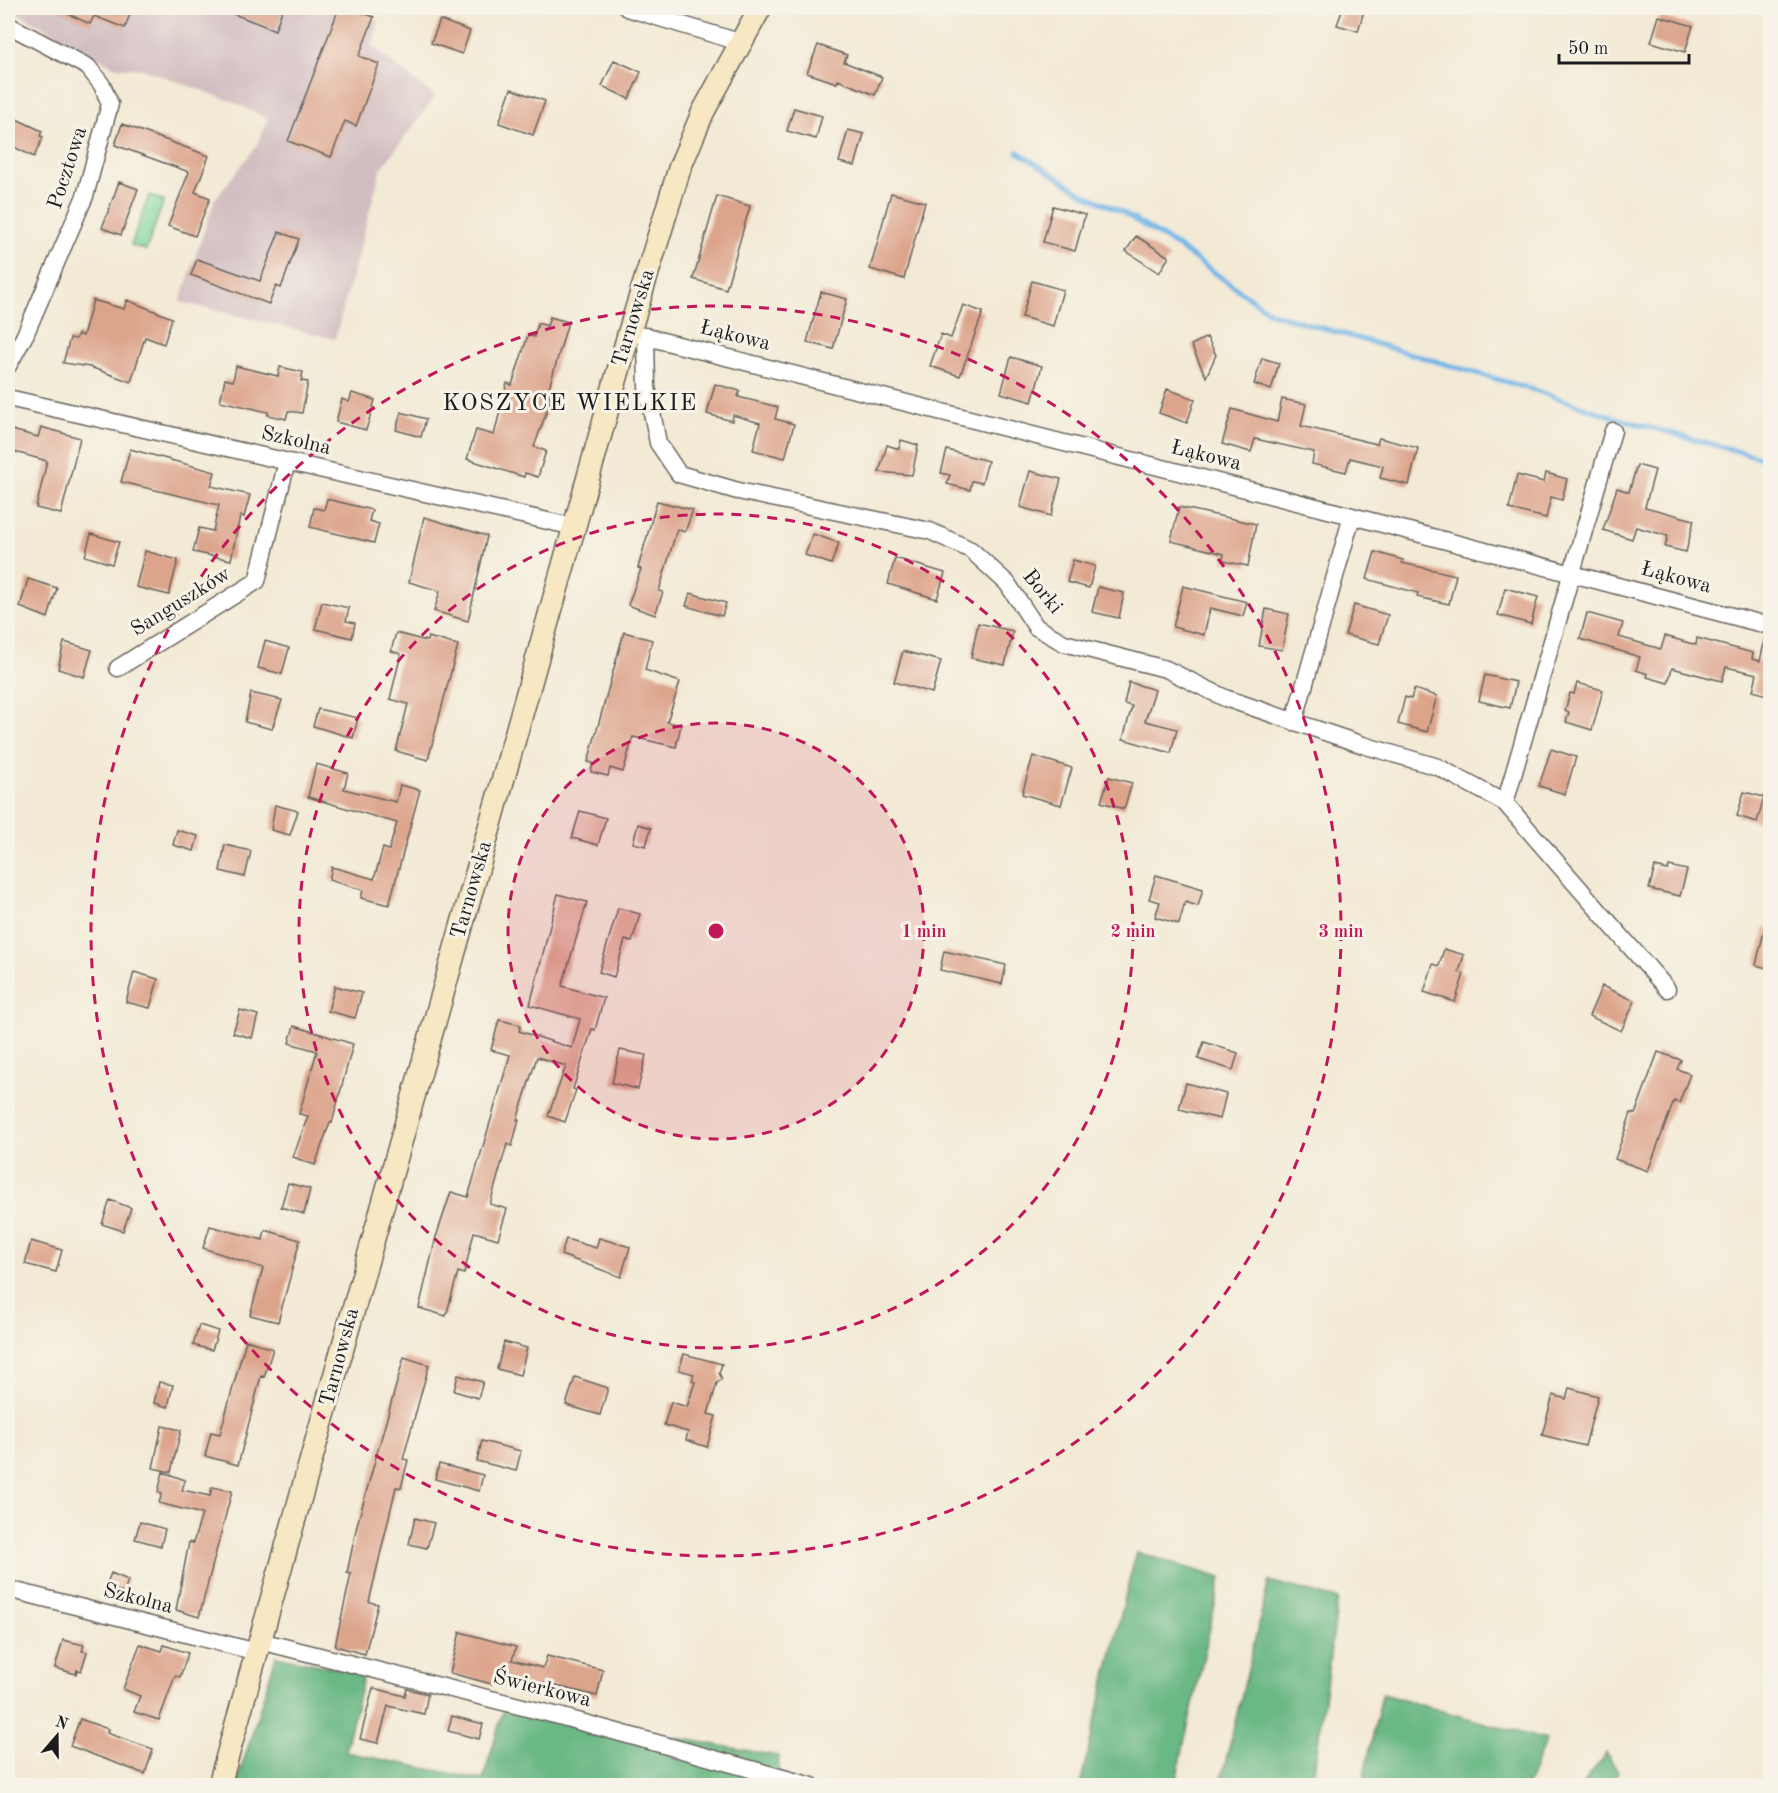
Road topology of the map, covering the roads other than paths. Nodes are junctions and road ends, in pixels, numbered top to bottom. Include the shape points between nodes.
1 (627, 8) edge
2 (760, 8) edge
3 (8, 25) edge
4 (739, 42) junction
5 (637, 335) junction
6 (8, 366) edge
7 (8, 398) edge
8 (1613, 431) dead end
9 (287, 462) junction
10 (1352, 516) junction
11 (574, 527) junction
12 (1571, 573) junction
13 (1770, 626) edge
14 (117, 668) dead end
15 (1294, 722) junction
16 (1505, 803) junction
17 (1667, 989) dead end
18 (8, 1589) edge
19 (259, 1646) junction
20 (219, 1785) edge
21 (812, 1785) edge

1 - 4 street
2 - 4 street, Tarnowska
3 - 6 street, Pocztowa via 88,67 110,104 86,196
4 - 5 street, Tarnowska via 680,167
5 - 10 street, Łąkowa
5 - 11 street, Tarnowska
5 - 15 street, Borki via 658,443 679,474 930,531 971,550 1007,583 1036,627 1064,644 1166,669 1225,698
7 - 9 street, Szkolna
8 - 12 street
9 - 11 street, Szkolna
9 - 14 street, Sanguszków via 257,581
10 - 12 street, Łąkowa
10 - 15 street
11 - 19 street, Tarnowska
12 - 13 street, Łąkowa
12 - 16 street
15 - 16 street, Borki via 1438,767
16 - 17 street
18 - 19 street, Szkolna
19 - 20 street, Tarnowska
19 - 21 street, Świerkowa via 559,1716

